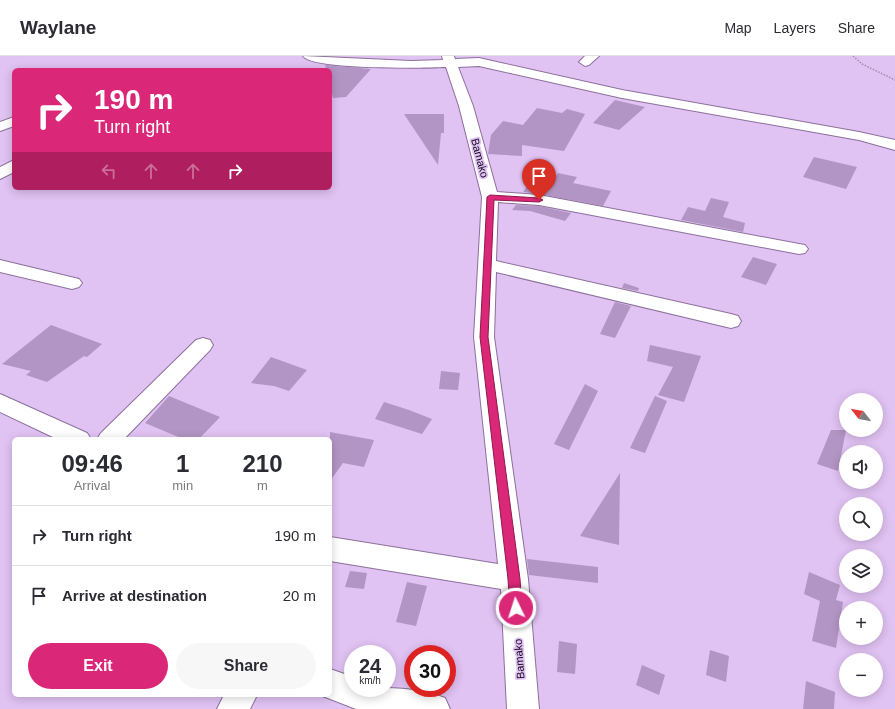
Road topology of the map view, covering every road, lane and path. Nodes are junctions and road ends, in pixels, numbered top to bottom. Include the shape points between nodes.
1 (309, 56) edge
2 (853, 56) edge
3 (450, 60) edge
4 (895, 80) edge
5 (12, 122) edge
6 (0, 126) edge
7 (895, 145) edge
8 (12, 166) edge
9 (0, 174) edge
10 (490, 197) junction
11 (799, 248) dead end
12 (487, 264) junction
13 (0, 266) edge
14 (72, 283) dead end
15 (732, 321) dead end
16 (203, 345) dead end
17 (0, 402) edge
18 (75, 437) edge
19 (110, 437) edge
20 (332, 549) edge
21 (514, 579) junction
22 (332, 685) edge
23 (240, 697) edge
24 (377, 705) edge
25 (232, 709) edge
26 (434, 709) edge
27 (523, 709) edge

1 - 3 street via 322,60 378,63
2 - 4 path via 862,64
3 - 7 street via 479,62 622,94 859,136
3 - 10 street, Bamako via 466,106
5 - 6 street
8 - 9 street
10 - 11 street via 539,200
10 - 12 street, Bamako
12 - 15 street
12 - 21 street, Bamako via 484,337
13 - 14 street
16 - 19 street
17 - 18 street
20 - 21 street
21 - 27 street, Bamako
22 - 24 street
23 - 25 street
24 - 26 street

